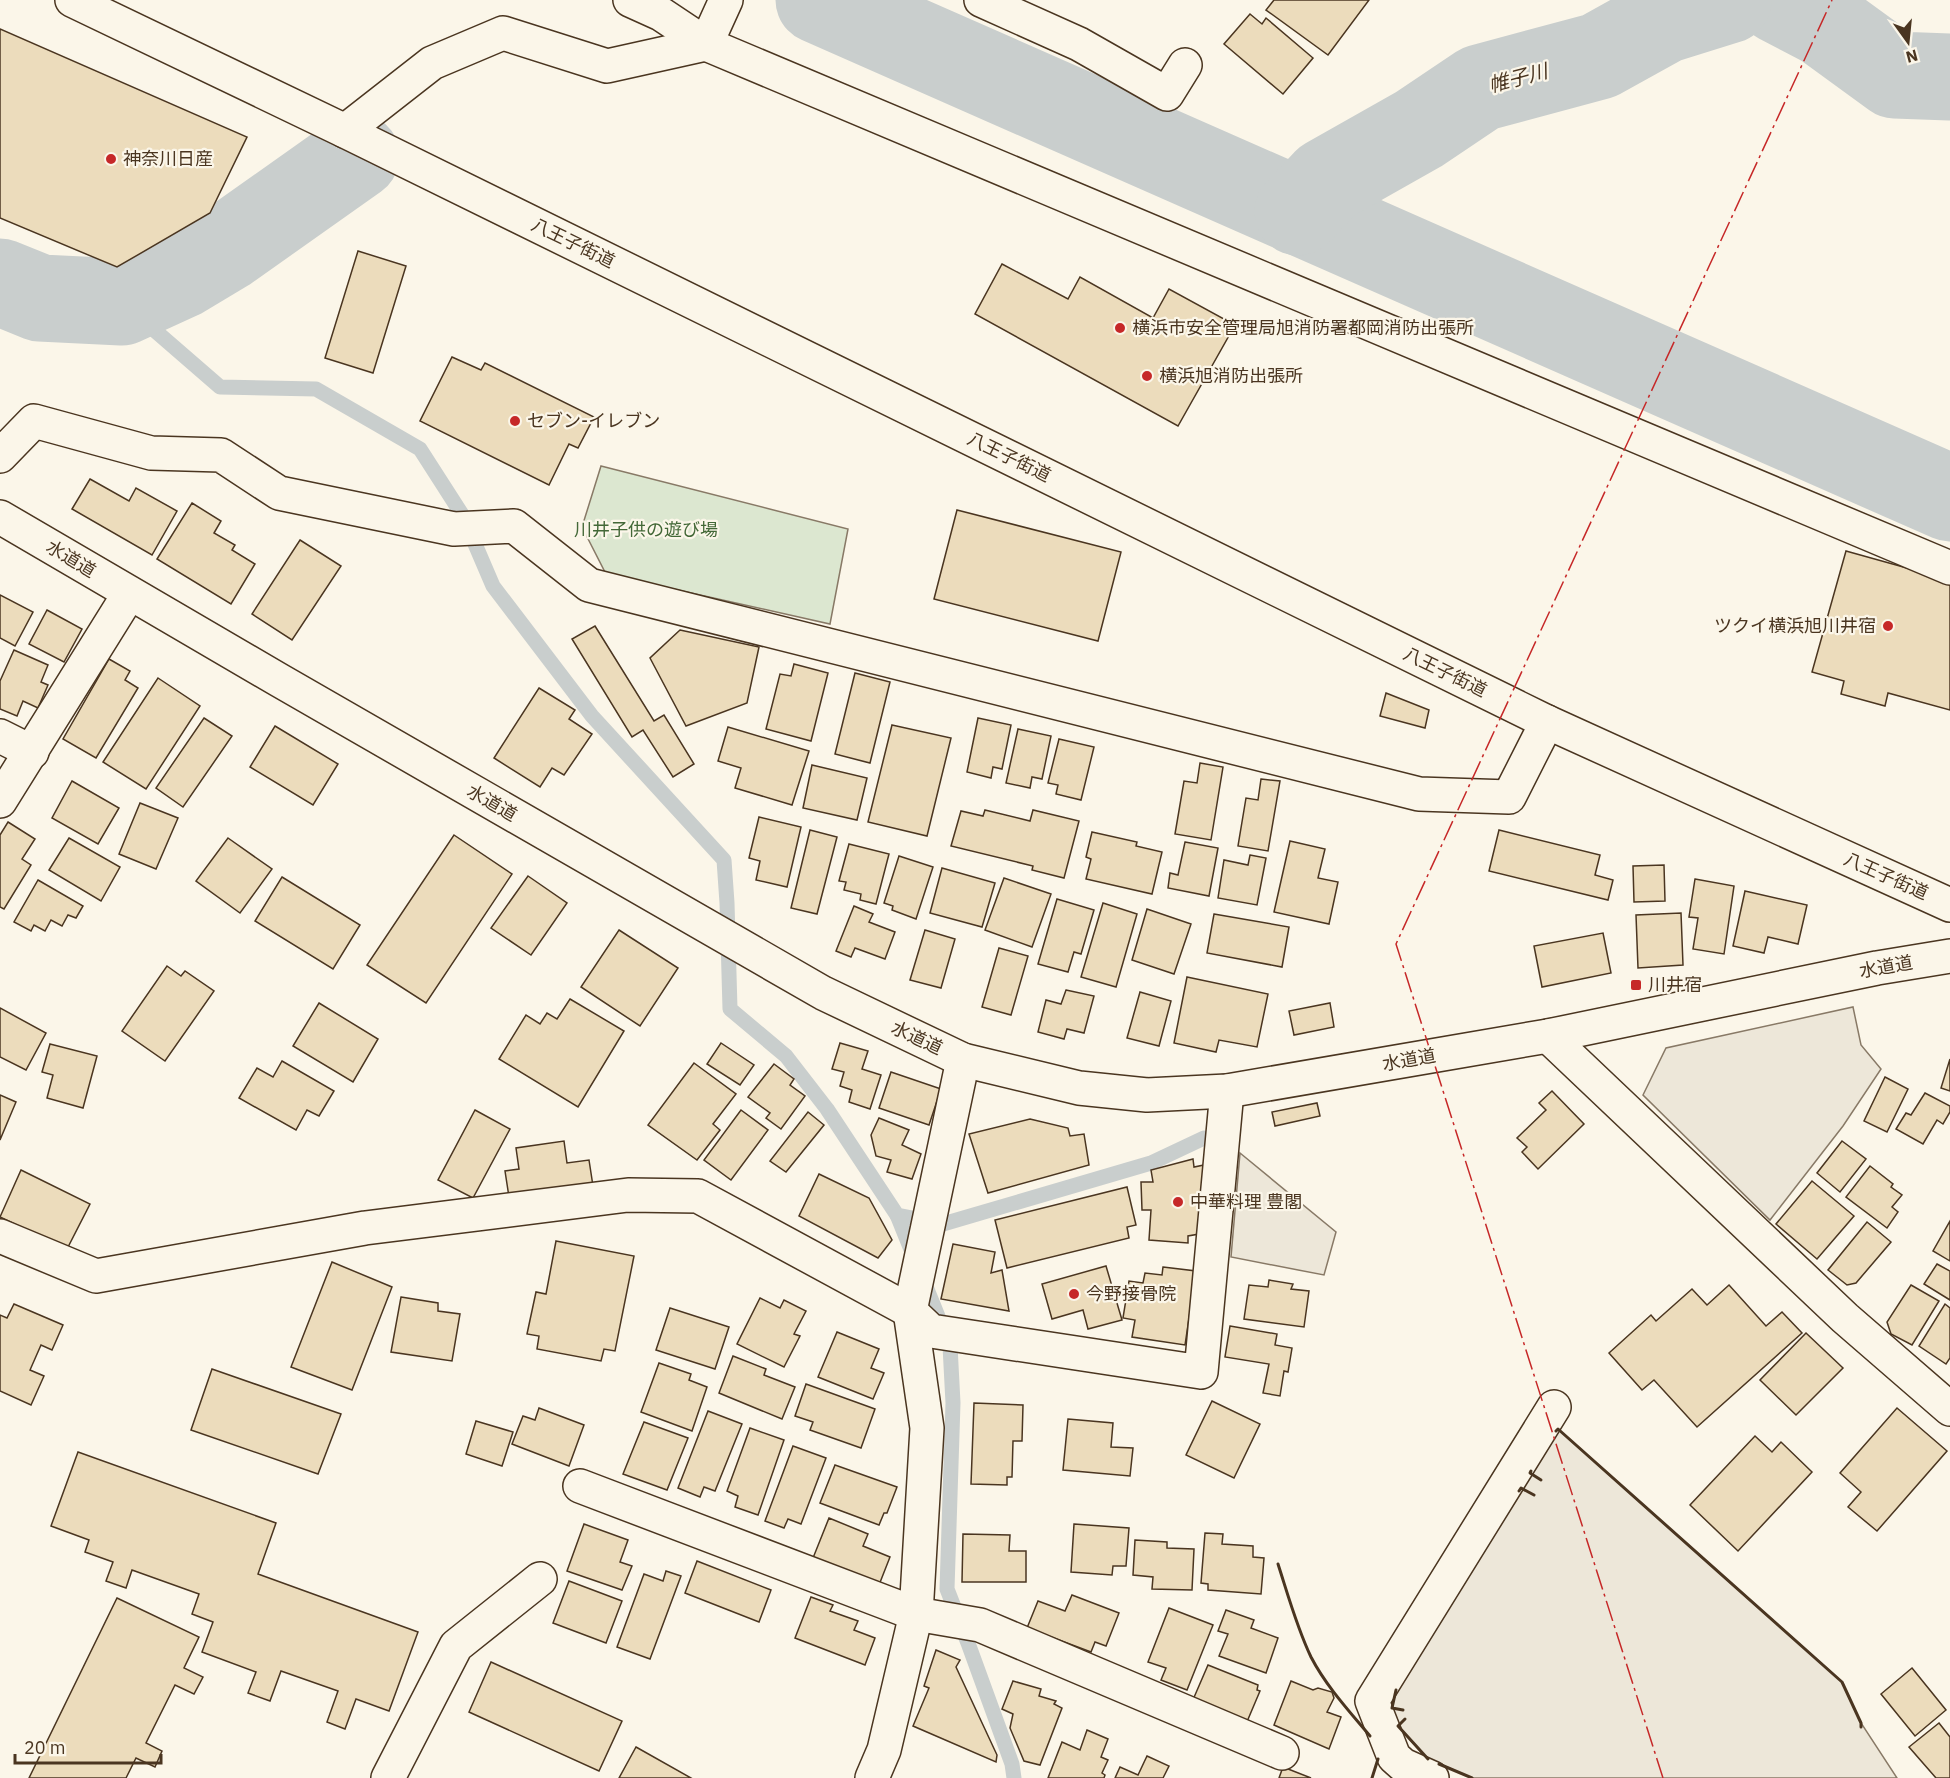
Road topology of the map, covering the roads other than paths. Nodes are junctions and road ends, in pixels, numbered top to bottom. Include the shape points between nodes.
1 (72, 0) edge
2 (630, 0) edge
3 (981, 0) edge
4 (724, 5) edge
5 (706, 44) junction
6 (1185, 64) dead end
7 (345, 131) junction
8 (0, 456) edge
9 (0, 517) edge
10 (1950, 568) edge
11 (129, 594) junction
12 (1547, 722) junction
13 (0, 736) edge
14 (32, 752) junction
15 (0, 801) edge
16 (1950, 905) edge
17 (1950, 956) edge
18 (1548, 1036) junction
19 (963, 1060) junction
20 (1227, 1091) junction
21 (0, 1236) edge
22 (910, 1311) junction
23 (1554, 1407) dead end
24 (1950, 1408) edge
25 (580, 1486) dead end
26 (540, 1579) dead end
27 (916, 1614) junction
28 (1282, 1753) dead end
29 (388, 1778) edge
30 (872, 1778) edge
31 (1432, 1778) edge

1 - 7 main road, 八王子街道
2 - 5 main road via 661,14
3 - 6 main road via 1079,44 1167,94
4 - 5 main road
5 - 7 main road via 608,66 503,33 432,63
5 - 10 main road
7 - 12 main road, 八王子街道
8 - 12 main road via 34,421 151,453 220,455 279,494 454,529 514,526 589,585 1419,794 1509,797
9 - 11 main road, 水道道
11 - 14 main road
11 - 19 main road, 水道道 via 823,993
12 - 16 main road, 八王子街道
13 - 14 main road
14 - 15 main road
17 - 18 main road, 水道道
18 - 20 main road, 水道道
18 - 24 main road via 1845,1318
19 - 20 main road, 水道道 via 1079,1088 1147,1095
19 - 22 main road
20 - 22 main road via 1201,1372 931,1331
21 - 22 main road via 96,1276 365,1228 628,1195 698,1196
22 - 27 main road via 927,1428
23 - 31 main road via 1372,1701 1394,1758
25 - 27 main road
26 - 29 main road via 456,1646
27 - 28 main road via 980,1625
27 - 30 main road via 884,1750

